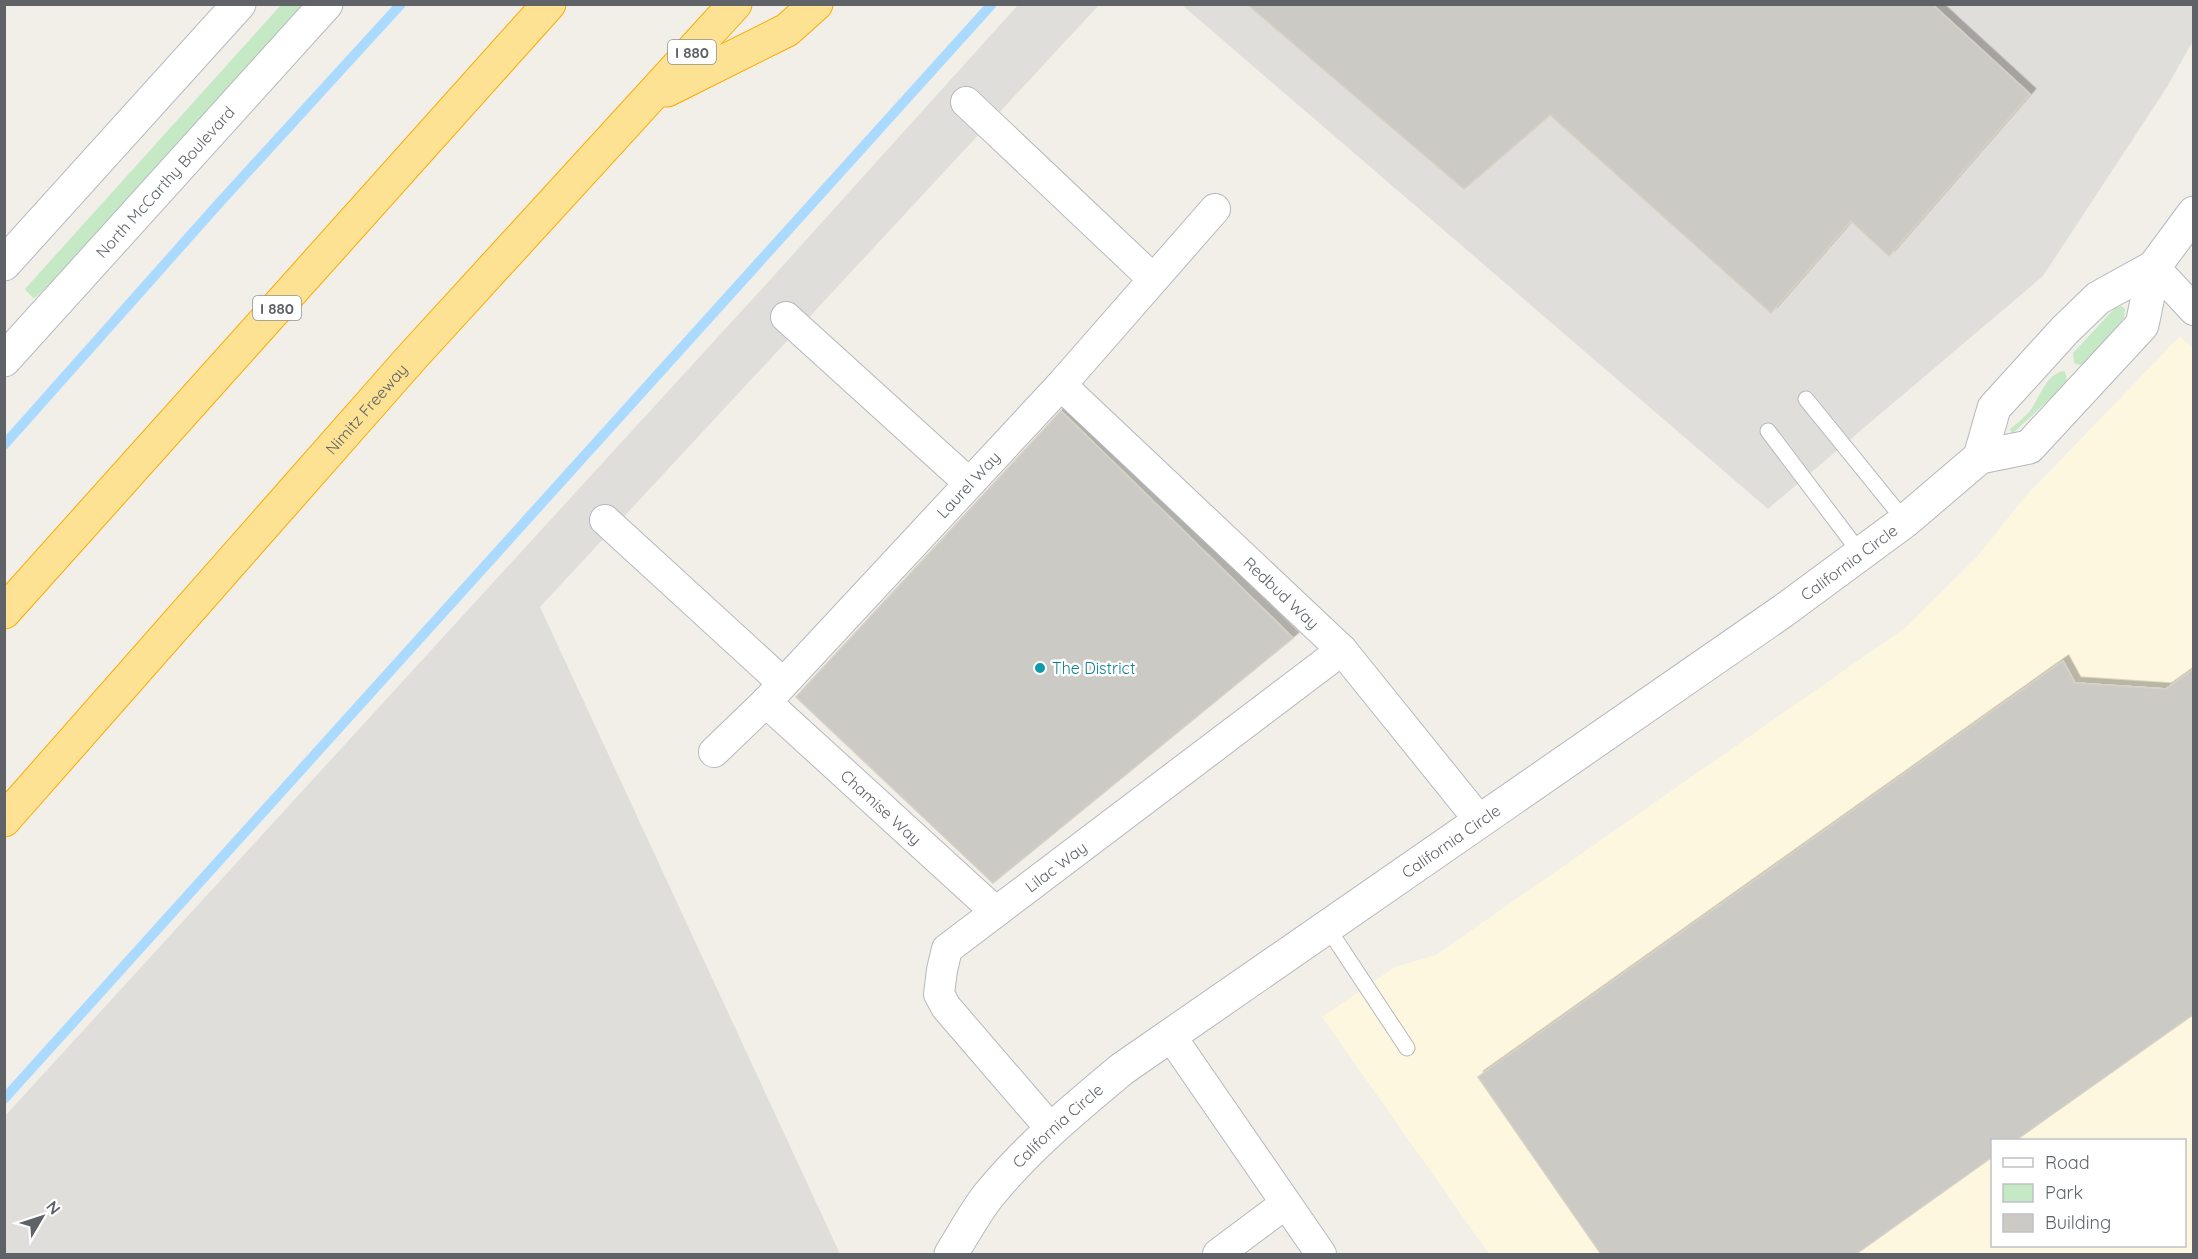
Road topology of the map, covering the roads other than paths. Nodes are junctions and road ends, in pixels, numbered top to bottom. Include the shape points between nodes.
1 (239, 4) edge
2 (326, 4) edge
3 (549, 4) edge
4 (735, 4) edge
5 (816, 4) edge
6 (650, 99) junction
7 (966, 102) dead end
8 (1215, 209) dead end
9 (2193, 213) edge
10 (4, 264) edge
11 (2154, 267) junction
12 (1154, 279) junction
13 (2193, 310) edge
14 (786, 317) dead end
15 (6, 354) edge
16 (1060, 385) junction
17 (1806, 399) dead end
18 (1768, 431) dead end
19 (1980, 457) junction
20 (969, 483) junction
21 (604, 520) dead end
22 (1905, 521) junction
23 (1861, 554) junction
24 (4, 612) edge
25 (1342, 650) junction
26 (775, 692) junction
27 (714, 752) dead end
28 (4, 820) edge
29 (1480, 820) junction
30 (996, 912) junction
31 (1327, 927) junction
32 (1170, 1035) junction
33 (1407, 1048) dead end
34 (1051, 1129) junction
35 (1285, 1203) junction
36 (951, 1254) edge
37 (1218, 1254) edge
38 (1322, 1254) edge

1 - 10 street
2 - 15 street, North McCarthy Boulevard
3 - 24 highway, I 880
4 - 6 highway, Nimitz Freeway / I 880
5 - 6 highway via 787,30
6 - 28 highway, Nimitz Freeway / I 880 via 412,357
7 - 12 street
8 - 12 street, Laurel Way
9 - 11 street, California Circle
11 - 13 street
11 - 19 street, California Circle via 2098,298 2065,330 1994,408
11 - 19 street, California Circle via 2142,325 2029,447
12 - 16 street, Laurel Way
14 - 20 street
16 - 20 street, Laurel Way
16 - 25 street, Redbud Way
17 - 22 lane
18 - 23 lane
19 - 22 street, California Circle
20 - 26 street, Laurel Way
21 - 26 street, Chamise Way
22 - 23 street, California Circle
23 - 29 street, California Circle
25 - 29 street, Redbud Way
25 - 30 street, Lilac Way
26 - 27 street, Laurel Way
26 - 30 street, Chamise Way
29 - 31 street, California Circle
30 - 34 street, Lilac Way via 947,949 939,994
31 - 32 street, California Circle
31 - 33 lane
32 - 34 street, California Circle
32 - 35 street
34 - 36 street, California Circle via 988,1197
35 - 37 street
35 - 38 street

